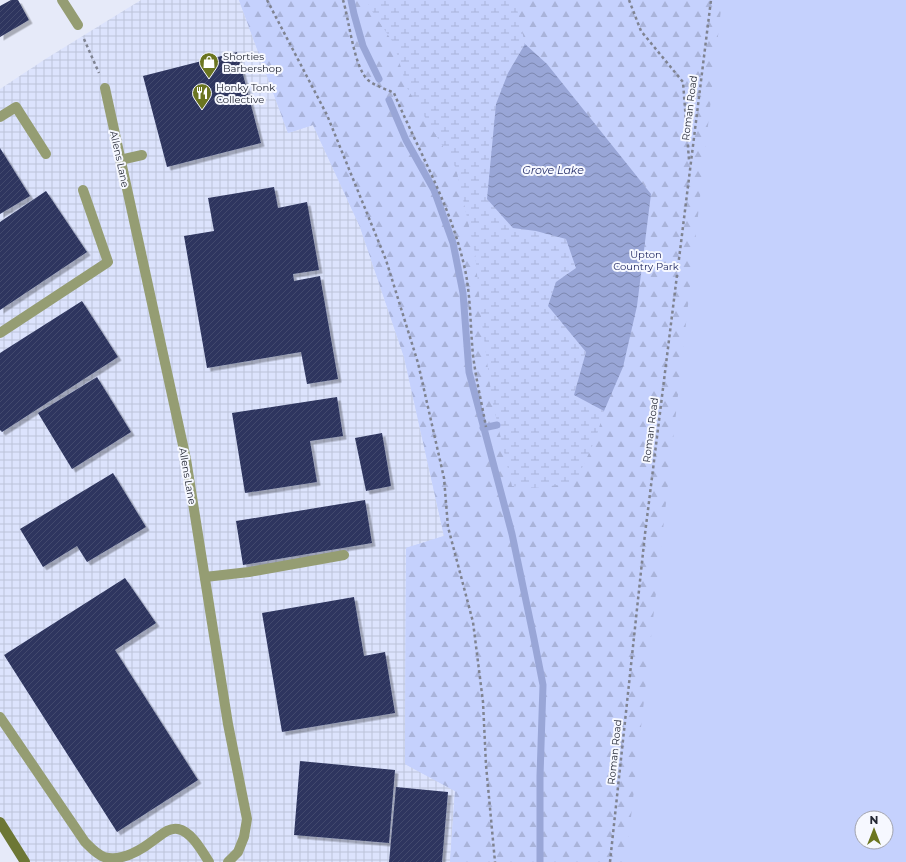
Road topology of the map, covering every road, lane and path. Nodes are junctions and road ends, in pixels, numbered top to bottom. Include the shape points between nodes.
1 (62, 0) edge
2 (267, 0) edge
3 (343, 0) edge
4 (629, 0) edge
5 (711, 0) edge
6 (78, 24) joint
7 (105, 88) joint
8 (0, 117) edge
9 (46, 154) dead end
10 (142, 155) dead end
11 (120, 160) junction
12 (690, 166) junction
13 (83, 190) dead end
14 (0, 333) edge
15 (486, 428) dead end
16 (344, 555) dead end
17 (205, 577) junction
18 (0, 717) edge
19 (0, 822) edge
20 (25, 862) edge
21 (210, 862) edge
22 (228, 862) edge
23 (495, 862) edge
24 (610, 862) edge

1 - 6 street
2 - 23 path via 327,116 386,260 418,363 444,478 448,527 473,622 483,702
3 - 15 path via 360,66 368,80 394,93 454,228 464,265 473,356
4 - 12 path via 641,31 683,82
5 - 12 path, Roman Road
6 - 7 path
7 - 11 street, Allens Lane
8 - 9 street via 16,107
10 - 11 street
11 - 17 street, Allens Lane via 186,459
12 - 24 path, Roman Road via 645,534
13 - 14 street via 108,262
16 - 17 street
17 - 22 street, Allens Lane via 228,724 247,819 238,852
18 - 21 street via 81,835 99,855 120,858 134,853 164,832 178,829 188,834
19 - 20 main road

